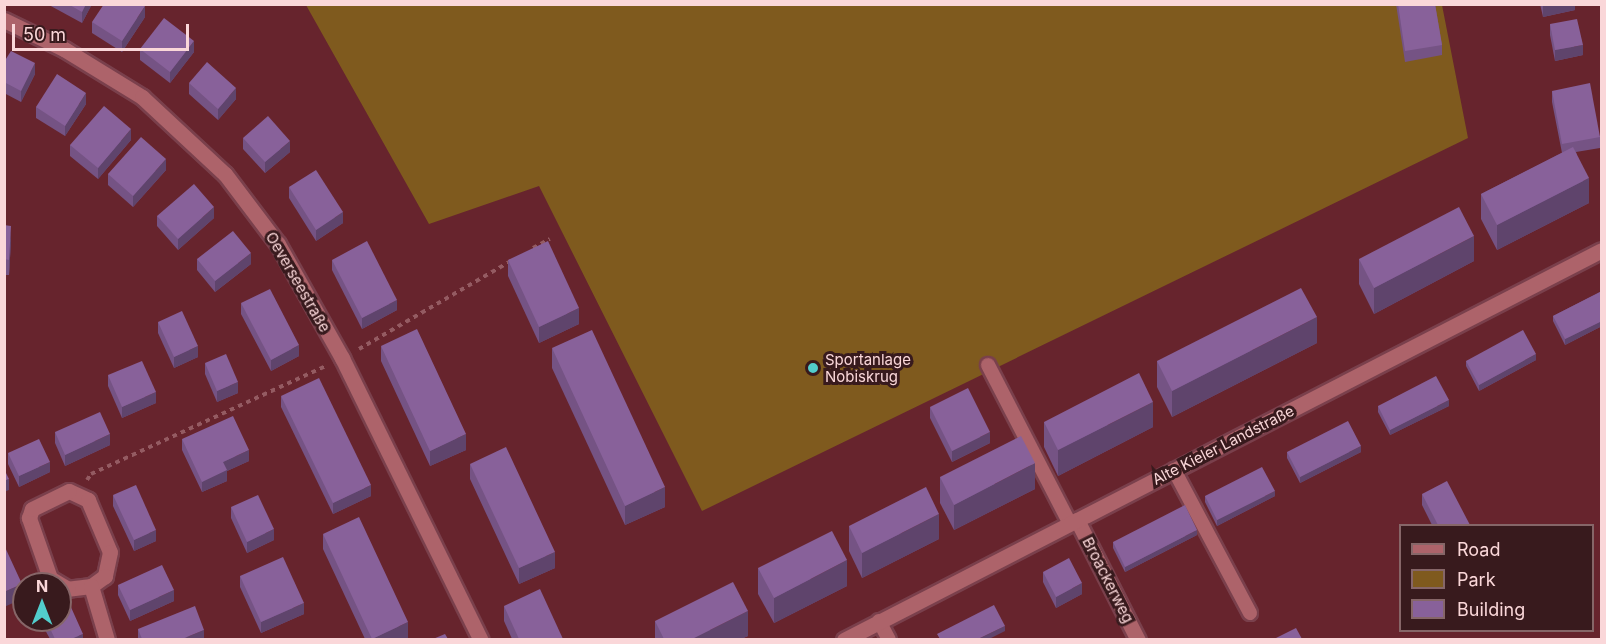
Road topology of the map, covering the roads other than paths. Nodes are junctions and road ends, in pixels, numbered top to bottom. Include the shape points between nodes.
1 (4, 20) edge
2 (1602, 250) edge
3 (988, 365) dead end
4 (1174, 470) junction
5 (1074, 522) junction
6 (48, 572) edge
7 (91, 586) junction
8 (72, 588) edge
9 (1251, 613) dead end
10 (879, 621) junction
11 (107, 639) edge
12 (482, 639) edge
13 (844, 639) edge
14 (889, 639) edge
15 (1138, 639) edge

1 - 12 street, Oeverseestraße via 64,49 142,97 225,174 278,244 342,358
2 - 4 street, Alte Kieler Landstraße
3 - 5 lane
4 - 5 street, Alte Kieler Landstraße
4 - 9 lane
5 - 10 street, Alte Kieler Landstraße
5 - 15 street, Broackerweg
6 - 7 street via 29,518 32,509 69,491 79,494 88,500 110,552 105,576
7 - 8 street
7 - 11 street
10 - 13 street, Alte Kieler Landstraße
10 - 14 lane

